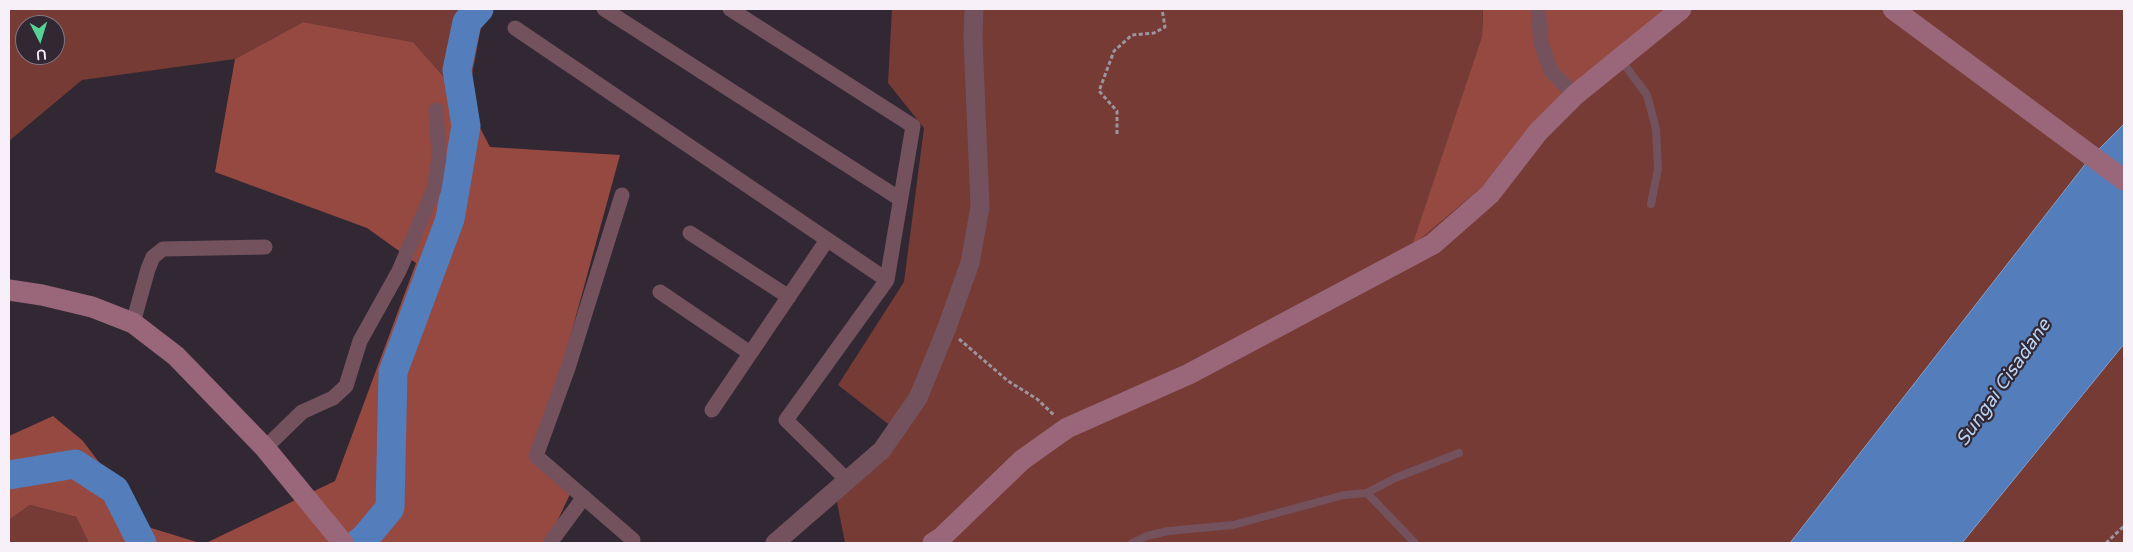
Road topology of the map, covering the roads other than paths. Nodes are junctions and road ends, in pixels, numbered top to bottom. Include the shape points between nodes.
1 (604, 9) edge
2 (730, 9) edge
3 (974, 9) edge
4 (1538, 9) edge
5 (1681, 9) edge
6 (1893, 9) edge
7 (515, 28) dead end
8 (1620, 58) junction
9 (1575, 95) junction
10 (436, 110) dead end
11 (2124, 180) edge
12 (622, 196) dead end
13 (900, 199) junction
14 (1651, 204) dead end
15 (690, 233) dead end
16 (827, 240) junction
17 (265, 247) dead end
18 (887, 280) junction
19 (9, 290) edge
20 (660, 292) dead end
21 (788, 296) junction
22 (133, 323) junction
23 (750, 353) junction
24 (712, 410) dead end
25 (265, 448) junction
26 (1459, 453) dead end
27 (848, 481) junction
28 (1367, 493) junction
29 (584, 497) junction
30 (633, 540) dead end
31 (343, 543) edge
32 (550, 543) edge
33 (775, 543) edge
34 (933, 543) edge
35 (1132, 543) edge
36 (1415, 543) edge

1 - 13 street
2 - 13 street via 913,126
3 - 27 street via 980,207 970,263 918,398 882,450
4 - 9 street via 1541,43 1551,71
5 - 8 main road
6 - 11 main road
7 - 16 street
8 - 9 main road
8 - 14 lane via 1648,95 1656,128 1658,169
9 - 34 main road via 1538,132 1490,194 1433,244 1189,374 1067,428 1022,460
10 - 25 street via 439,157 434,190 399,271 360,341 346,386 333,398 302,412
12 - 29 street via 568,368 536,456
13 - 18 street
15 - 21 street
16 - 18 street
16 - 21 street
17 - 22 street via 163,249 148,269
18 - 27 street via 786,420
19 - 22 main road via 92,307
20 - 23 street
21 - 23 street
22 - 25 main road via 176,356
23 - 24 street
25 - 31 main road
26 - 28 lane via 1395,478
27 - 33 street
28 - 35 lane via 1344,495 1233,524 1168,531
28 - 36 lane
29 - 30 street
29 - 32 street

